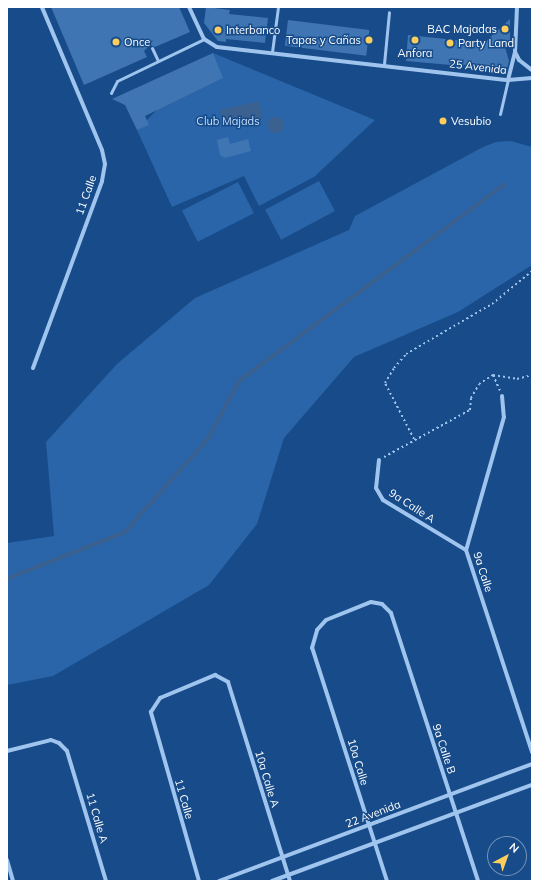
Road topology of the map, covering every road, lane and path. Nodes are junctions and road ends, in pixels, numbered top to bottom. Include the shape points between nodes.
1 (42, 7) edge
2 (189, 7) edge
3 (278, 7) edge
4 (517, 7) edge
5 (389, 12) dead end
6 (204, 39) junction
7 (152, 48) dead end
8 (272, 52) junction
9 (515, 52) junction
10 (158, 61) junction
11 (384, 64) junction
12 (532, 70) edge
13 (532, 78) edge
14 (508, 80) junction
15 (111, 93) dead end
16 (500, 114) dead end
17 (532, 271) edge
18 (33, 368) dead end
19 (493, 375) junction
20 (532, 375) edge
21 (502, 396) joint
22 (414, 439) junction
23 (379, 460) joint
24 (466, 550) junction
25 (312, 648) joint
26 (152, 721) joint
27 (7, 751) edge
28 (532, 752) edge
29 (532, 764) edge
30 (532, 785) edge
31 (449, 795) junction
32 (456, 813) junction
33 (368, 825) junction
34 (374, 843) junction
35 (282, 858) junction
36 (7, 860) edge
37 (288, 875) junction
38 (13, 881) edge
39 (106, 881) edge
40 (199, 881) edge
41 (220, 881) edge
42 (272, 881) edge
43 (290, 881) edge
44 (387, 881) edge
45 (478, 881) edge

1 - 18 street, 11 Calle via 102,150 105,164 102,181
2 - 6 street
3 - 8 lane
4 - 9 street
5 - 11 lane
6 - 8 street, 25 Avenida via 217,47
6 - 10 lane
7 - 10 lane
8 - 11 street, 25 Avenida
9 - 12 street via 519,60
9 - 14 street
10 - 15 lane via 116,82
11 - 14 street, 25 Avenida
13 - 14 street, 25 Avenida
14 - 16 lane
17 - 22 path via 492,304 406,354 394,368 385,383
19 - 20 path via 517,379
19 - 21 path
19 - 22 path via 479,384 471,398 470,410
21 - 24 street, 9a Calle via 504,417
22 - 23 path
23 - 24 street, 9a Calle A via 376,488 383,500
24 - 28 street, 9a Calle
25 - 31 street, 9a Calle B via 317,630 326,620 371,602 378,602 389,610 395,622
25 - 33 street, 10a Calle
26 - 35 street, 10a Calle A via 152,709 160,698 215,675 228,682
26 - 40 street, 11 Calle
27 - 39 street, 11 Calle A via 46,741 56,741 67,751
29 - 31 street, 22 Avenida
30 - 32 street
31 - 32 street, 9a Calle B
31 - 33 street, 22 Avenida
32 - 34 street
32 - 45 street, 9a Calle B
33 - 34 street, 10a Calle
33 - 35 street, 22 Avenida
34 - 37 street
34 - 44 street, 10a Calle
35 - 37 street, 10a Calle A
35 - 41 street, 22 Avenida
36 - 38 street
37 - 42 street
37 - 43 street, 10a Calle A

